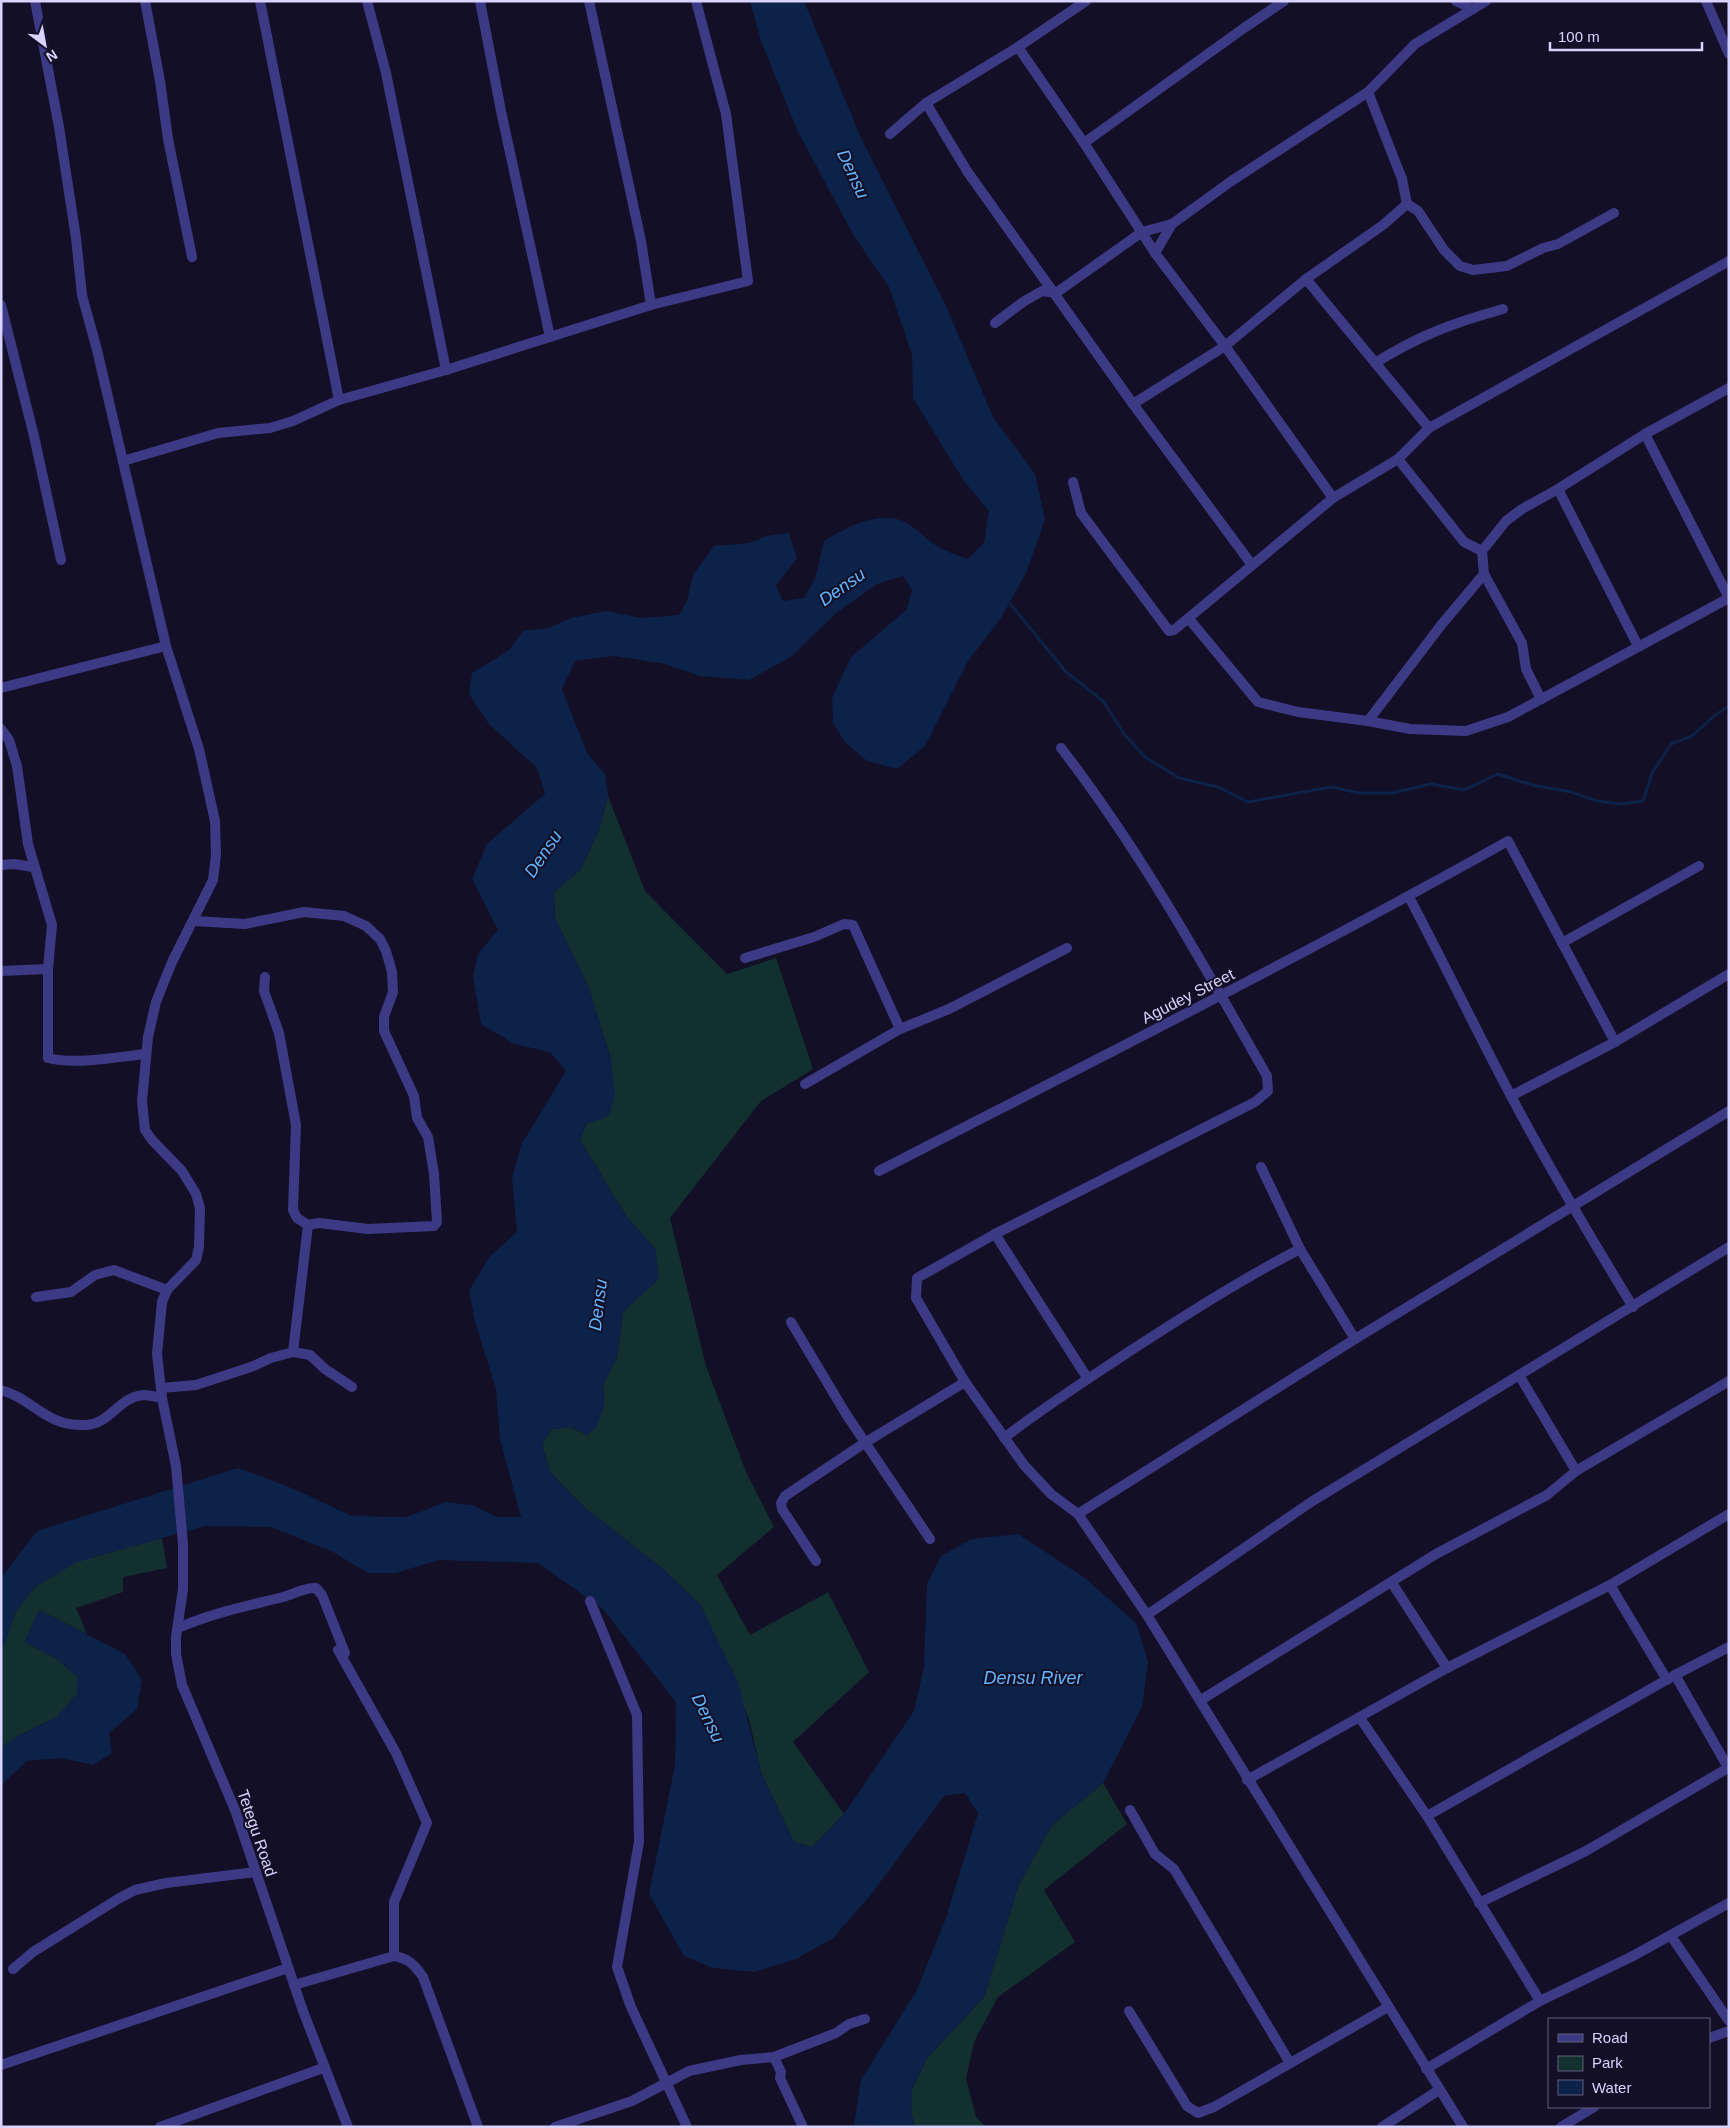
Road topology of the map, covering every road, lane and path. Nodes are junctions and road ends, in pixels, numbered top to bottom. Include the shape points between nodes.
1 (35, 1) edge
2 (145, 1) edge
3 (260, 1) edge
4 (367, 1) edge
5 (480, 1) edge
6 (589, 1) edge
7 (696, 1) edge
8 (1086, 1) edge
9 (1284, 1) edge
10 (1449, 1) edge
11 (1456, 1) edge
12 (1486, 1) edge
13 (1706, 1) edge
14 (1473, 9) junction
15 (1459, 16) junction
16 (1018, 47) junction
17 (1729, 54) edge
18 (1368, 92) junction
19 (926, 103) junction
20 (890, 134) dead end
21 (1084, 143) junction
22 (1407, 204) junction
23 (1614, 213) dead end
24 (1172, 224) junction
25 (1142, 232) junction
26 (1155, 253) junction
27 (192, 257) dead end
28 (1729, 261) edge
29 (1306, 279) junction
30 (1056, 293) junction
31 (1, 305) edge
32 (651, 305) junction
33 (1503, 309) dead end
34 (995, 323) dead end
35 (550, 337) junction
36 (1225, 346) junction
37 (1376, 363) junction
38 (446, 370) junction
39 (1729, 388) edge
40 (339, 400) junction
41 (1133, 404) junction
42 (1429, 428) junction
43 (1645, 434) junction
44 (1398, 459) junction
45 (123, 462) junction
46 (1073, 482) dead end
47 (1558, 489) junction
48 (1333, 498) junction
49 (1482, 550) junction
50 (61, 560) dead end
51 (1252, 565) junction
52 (1484, 574) junction
53 (1729, 598) edge
54 (1189, 619) junction
55 (166, 646) junction
56 (1638, 646) junction
57 (1, 688) edge
58 (1541, 699) junction
59 (1368, 721) junction
60 (1, 729) edge
61 (1061, 748) dead end
62 (1, 865) edge
63 (1700, 866) dead end
64 (33, 867) junction
65 (1408, 897) junction
66 (194, 920) junction
67 (1562, 943) junction
68 (1067, 948) dead end
69 (745, 958) dead end
70 (48, 969) junction
71 (1, 971) edge
72 (1729, 974) edge
73 (265, 977) dead end
74 (1221, 996) junction
75 (900, 1029) junction
76 (1615, 1042) junction
77 (146, 1054) junction
78 (804, 1084) dead end
79 (1511, 1096) junction
80 (1729, 1111) edge
81 (1261, 1167) dead end
82 (878, 1171) dead end
83 (1571, 1205) junction
84 (308, 1225) junction
85 (995, 1234) junction
86 (1729, 1247) edge
87 (1300, 1249) junction
88 (166, 1290) junction
89 (36, 1297) dead end
90 (1633, 1307) junction
91 (791, 1322) dead end
92 (1355, 1339) junction
93 (293, 1352) junction
94 (1519, 1375) junction
95 (1088, 1379) junction
96 (1729, 1381) edge
97 (965, 1382) junction
98 (352, 1387) dead end
99 (1, 1390) edge
100 (161, 1393) junction
101 (1004, 1438) junction
102 (866, 1442) junction
103 (1576, 1471) junction
104 (1078, 1514) junction
105 (1729, 1514) edge
106 (930, 1539) dead end
107 (816, 1561) dead end
108 (1392, 1583) junction
109 (1610, 1585) junction
110 (590, 1600) dead end
111 (1147, 1615) junction
112 (178, 1628) junction
113 (1729, 1647) edge
114 (1447, 1668) junction
115 (1671, 1677) junction
116 (1201, 1700) junction
117 (1360, 1718) junction
118 (1729, 1768) edge
119 (1247, 1780) junction
120 (1130, 1810) dead end
121 (1427, 1816) junction
122 (256, 1872) junction
123 (1479, 1902) junction
124 (1729, 1904) edge
125 (1671, 1936) junction
126 (394, 1956) junction
127 (288, 1968) junction
128 (13, 1969) dead end
129 (294, 1985) junction
130 (1540, 2001) junction
131 (1388, 2007) junction
132 (1129, 2011) dead end
133 (865, 2019) dead end
134 (1729, 2021) edge
135 (1729, 2031) edge
136 (1710, 2038) edge
137 (774, 2057) junction
138 (1290, 2063) junction
139 (1, 2065) edge
140 (323, 2068) junction
141 (1426, 2069) junction
142 (667, 2083) junction
143 (1439, 2090) junction
144 (1592, 2108) edge
145 (560, 2126) edge
146 (160, 2127) edge
147 (348, 2127) edge
148 (478, 2127) edge
149 (686, 2127) edge
150 (803, 2127) edge
151 (1382, 2127) edge
152 (1463, 2127) edge
153 (1561, 2127) edge

1 - 45 street via 60,136 82,295
2 - 27 street
3 - 40 street
4 - 38 street via 386,73
5 - 35 street
6 - 32 street via 641,241
7 - 32 street via 726,114 748,281
8 - 16 street
9 - 21 street
10 - 15 street
11 - 14 street
12 - 14 street
13 - 17 street
14 - 15 street
15 - 18 street via 1415,44
16 - 19 street
16 - 21 street
18 - 22 street via 1402,179
18 - 24 street
19 - 20 street
19 - 30 street via 967,171
21 - 25 street
22 - 23 street via 1418,211 1444,250 1460,266 1473,270 1507,266 1558,244
22 - 29 street via 1383,225
24 - 25 street
24 - 26 street
25 - 26 street
25 - 30 street
26 - 36 street
28 - 42 street
29 - 36 street
29 - 37 street
30 - 34 street via 1042,291
30 - 41 street
31 - 50 street
32 - 35 street
33 - 37 street via 1453,323 1408,343
35 - 38 street
36 - 41 street
36 - 48 street
37 - 42 street
38 - 40 street
39 - 43 street
40 - 45 street via 270,428 218,433
41 - 51 street
42 - 44 street
43 - 47 street
43 - 53 street
44 - 48 street
44 - 49 street via 1464,542
45 - 55 street
46 - 54 street via 1080,514 1169,631
47 - 49 street via 1522,508 1506,521
47 - 56 street
48 - 51 street
49 - 52 street
51 - 54 street
52 - 58 street via 1522,643 1526,670
52 - 59 street
53 - 56 street
54 - 59 street via 1258,702 1298,712
55 - 57 street
55 - 66 street via 199,749 215,822 216,855 212,880
56 - 58 street
58 - 59 street via 1508,717 1466,731 1410,729
60 - 64 street via 9,740 17,766
61 - 74 street via 1133,849
62 - 64 street
63 - 67 street
64 - 70 street via 52,925
65 - 67 street, Agudey Street via 1508,841
65 - 74 street, Agudey Street
65 - 79 street
66 - 77 street via 156,1002
66 - 84 street via 245,924 304,912 344,916 366,926 380,939 386,951 393,992 384,1018 384,1031 414,1096 416,1118 428,1137 437,1222 424,1228 368,1230 334,1224
67 - 76 street
68 - 75 street via 949,1009
69 - 75 street via 814,937 844,924 852,925
70 - 71 street
70 - 77 street via 48,1058 78,1060
72 - 76 street
73 - 84 street via 264,991 279,1033 296,1125 294,1210 297,1218
74 - 82 street, Agudey Street
74 - 85 street via 1267,1076 1268,1091 1255,1102
75 - 78 street
76 - 79 street
77 - 88 street via 142,1101 146,1130 182,1171 196,1194 200,1208 196,1260
79 - 83 street
80 - 83 street
81 - 87 street
83 - 90 street
83 - 92 street
84 - 93 street
85 - 95 street
85 - 97 street via 917,1278 916,1298
86 - 90 street
87 - 92 street
87 - 95 street via 1240,1280
88 - 89 street via 114,1270 95,1274 71,1292
88 - 100 street, Tetegu Road via 157,1354
90 - 94 street
91 - 102 street
92 - 104 street
93 - 98 street via 310,1355
93 - 100 street via 196,1385
94 - 103 street
94 - 111 street via 1311,1502
95 - 101 street
96 - 103 street
97 - 101 street
97 - 102 street
99 - 100 street via 58,1422 85,1425 99,1424 126,1400
100 - 112 street, Tetegu Road via 176,1466 183,1544 183,1589
101 - 104 street via 1051,1494
102 - 106 street
102 - 107 street via 785,1496 781,1503
103 - 108 street via 1547,1495 1436,1554
104 - 111 street
105 - 109 street
108 - 114 street
108 - 116 street
109 - 114 street
109 - 115 street
110 - 142 street via 637,1715 639,1842 617,1967 631,2007
111 - 116 street
112 - 122 street, Tetegu Road via 176,1654 182,1685
112 - 126 street via 310,1587 322,1595 342,1652 396,1753 427,1823 394,1902
113 - 115 street
114 - 117 street
115 - 118 street
115 - 121 street
116 - 119 street
117 - 119 street
117 - 121 street
118 - 123 street via 1586,1851
119 - 131 street
120 - 138 street via 1155,1854 1174,1869
121 - 123 street
122 - 127 street, Tetegu Road
122 - 128 street via 135,1890 33,1952
123 - 130 street
124 - 125 street
125 - 130 street
125 - 134 street
126 - 129 street
126 - 148 street via 414,1964 423,1976
127 - 129 street, Tetegu Road
127 - 139 street
129 - 140 street, Tetegu Road
130 - 141 street
131 - 138 street
131 - 141 street
132 - 138 street via 1187,2106 1198,2113
133 - 137 street
135 - 136 street
137 - 142 street via 689,2071
137 - 150 street
140 - 146 street
140 - 147 street, Tetegu Road
141 - 143 street
142 - 145 street via 632,2101
142 - 149 street
143 - 151 street
143 - 152 street
144 - 153 street

